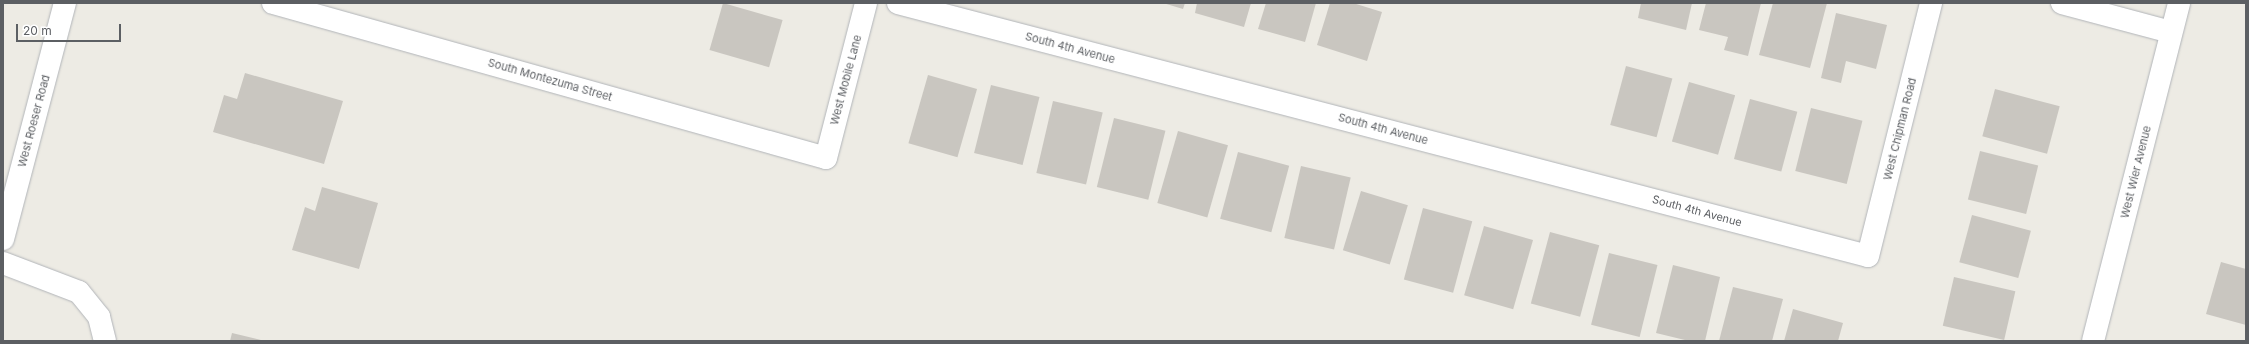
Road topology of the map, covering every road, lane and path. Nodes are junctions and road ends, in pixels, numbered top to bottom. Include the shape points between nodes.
1 (65, 3) edge
2 (273, 3) edge
3 (866, 3) edge
4 (898, 3) edge
5 (1931, 3) edge
6 (2062, 3) edge
7 (2180, 3) edge
8 (2171, 32) junction
9 (826, 158) joint
10 (3, 239) edge
11 (1868, 256) joint
12 (3, 263) edge
13 (104, 341) edge
14 (2092, 341) edge

1 - 10 street, West Roeser Road
2 - 9 street, South Montezuma Street
3 - 9 street, West Mobile Lane
4 - 11 street, South 4th Avenue
5 - 11 street, West Chipman Road
6 - 8 street
7 - 8 street, West Wier Avenue
8 - 14 street, West Wier Avenue
12 - 13 street via 79,292 99,317

